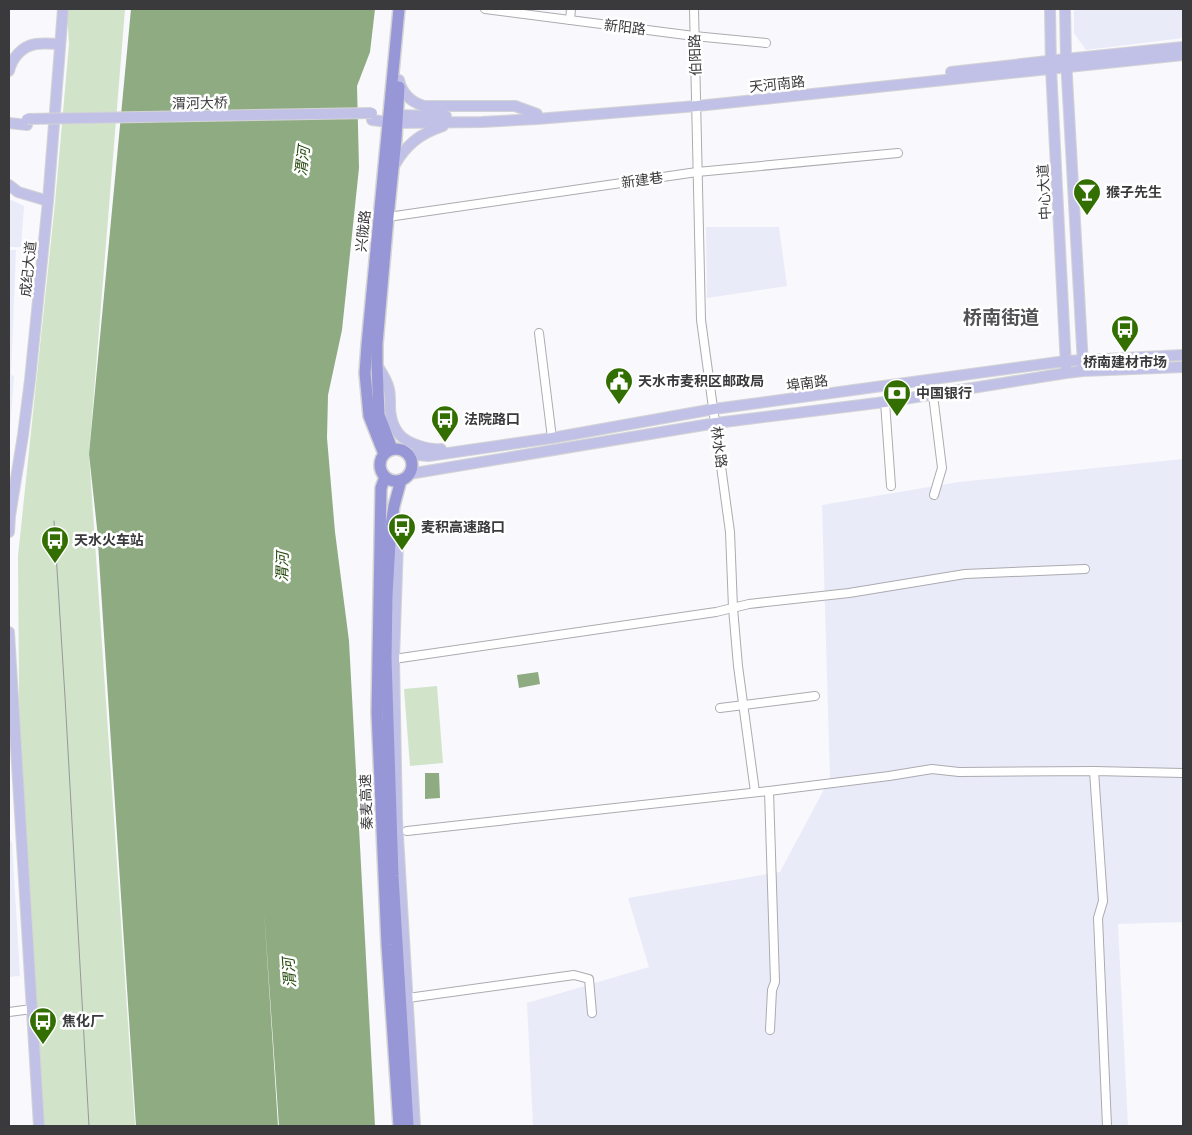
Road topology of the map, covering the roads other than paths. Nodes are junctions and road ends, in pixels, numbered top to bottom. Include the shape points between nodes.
1 (63, 9) edge
2 (399, 9) edge
3 (406, 9) edge
4 (484, 9) edge
5 (571, 9) edge
6 (694, 9) edge
7 (1050, 9) edge
8 (1066, 9) edge
9 (570, 20) junction
10 (694, 36) junction
11 (766, 42) dead end
12 (60, 44) junction
13 (1183, 47) edge
14 (1183, 55) edge
15 (1066, 63) junction
16 (1051, 64) junction
17 (9, 71) edge
18 (399, 80) junction
19 (697, 104) junction
20 (537, 114) junction
21 (372, 117) joint
22 (393, 119) junction
23 (9, 122) edge
24 (452, 123) junction
25 (898, 153) dead end
26 (393, 167) junction
27 (697, 172) junction
28 (9, 185) edge
29 (48, 201) junction
30 (388, 217) junction
31 (539, 333) dead end
32 (1183, 356) edge
33 (1083, 359) junction
34 (1066, 361) junction
35 (376, 365) junction
36 (1183, 367) edge
37 (1083, 371) junction
38 (1066, 373) junction
39 (934, 395) junction
40 (885, 402) junction
41 (714, 410) junction
42 (716, 424) junction
43 (552, 438) junction
44 (482, 448) junction
45 (388, 452) junction
46 (408, 454) junction
47 (439, 454) junction
48 (442, 468) junction
49 (385, 477) junction
50 (405, 477) junction
51 (891, 486) dead end
52 (934, 494) dead end
53 (394, 506) junction
54 (9, 516) edge
55 (9, 532) edge
56 (1085, 570) dead end
57 (383, 593) junction
58 (733, 608) junction
59 (9, 632) edge
60 (394, 659) junction
61 (815, 696) dead end
62 (743, 705) junction
63 (720, 708) dead end
64 (1094, 771) junction
65 (1183, 772) edge
66 (769, 790) junction
67 (755, 792) junction
68 (9, 818) edge
69 (20, 818) junction
70 (407, 831) dead end
71 (408, 998) junction
72 (32, 1009) junction
73 (9, 1012) edge
74 (592, 1013) dead end
75 (770, 1030) dead end
76 (39, 1126) edge
77 (399, 1126) edge
78 (408, 1126) edge
79 (415, 1126) edge
80 (1106, 1126) edge

1 - 12 main road, 成纪大道
2 - 22 highway, 兴陇路
3 - 18 highway, 兴陇路
4 - 9 street, 新阳路
5 - 9 street
6 - 10 street, 伯阳路
7 - 16 main road, 中心大道
8 - 15 main road
9 - 10 street, 新阳路
10 - 11 street, 新阳路
10 - 19 street, 伯阳路
12 - 17 main road via 27,47 19,52
12 - 29 main road, 成纪大道
13 - 15 main road, 天河南路
14 - 15 main road, 天河南路
15 - 16 main road, 天河南路
15 - 33 main road
16 - 19 main road, 天河南路
16 - 34 main road, 中心大道
18 - 20 main road via 406,96 424,106 515,106
18 - 22 highway, 兴陇路
19 - 20 main road, 天河南路
19 - 24 main road, 天河南路 via 537,119
19 - 27 street, 林水路
20 - 22 main road, 天河南路
21 - 22 main road, 天河南路
21 - 23 main road, 渭河大桥, bridge
22 - 24 main road, 天河南路
22 - 26 highway, 兴陇路 via 396,139
22 - 45 highway, 兴陇路 via 365,373 369,416
24 - 26 main road via 419,137
25 - 27 street, 新建巷
26 - 30 highway, 兴陇路
27 - 30 street, 新建巷
27 - 41 street, 林水路 via 701,320
28 - 29 main road via 18,192
29 - 54 main road, 成纪大道 via 29,389
30 - 35 highway, 兴陇路
31 - 43 street
32 - 33 main road, 埠南路
33 - 34 main road, 埠南路
33 - 37 main road
34 - 38 main road, 中心大道
34 - 41 main road, 埠南路
35 - 44 main road via 389,388 391,416 400,436 428,449
35 - 45 highway, 兴陇路 via 379,415
36 - 37 main road, 埠南路
37 - 38 main road, 埠南路
38 - 39 main road, 埠南路
39 - 40 main road, 埠南路
39 - 52 street via 942,468
40 - 42 main road, 埠南路
40 - 51 street
41 - 42 street, 林水路
41 - 43 main road, 埠南路
42 - 48 main road, 埠南路
42 - 58 street, 林水路 via 730,532
43 - 44 main road, 埠南路
44 - 47 main road, 埠南路
45 - 46 highway via 400,449
45 - 49 highway via 379,463
46 - 47 main road, 埠南路
46 - 50 highway via 412,469
47 - 48 main road via 438,464
48 - 50 main road, 埠南路
49 - 50 highway via 390,480
49 - 57 highway, 秦麦高速 via 381,488
50 - 53 highway, 秦麦高速
53 - 57 highway, 秦麦高速
53 - 60 main road via 398,542
54 - 55 main road, 成纪大道
56 - 58 street via 965,574
57 - 77 highway, 秦麦高速 via 378,729
57 - 78 highway, 秦麦高速 via 393,876
58 - 60 street
58 - 62 street, 林水路
59 - 69 main road
60 - 71 main road via 397,819
61 - 62 street
62 - 63 street
62 - 67 street, 林水路
64 - 65 street
64 - 66 street via 959,772 932,768
64 - 80 street via 1102,901 1098,918
66 - 67 street
66 - 75 street via 775,982
67 - 70 street
68 - 69 main road
69 - 72 main road
71 - 74 street via 574,975 589,979
71 - 79 main road
72 - 73 street
72 - 76 main road

